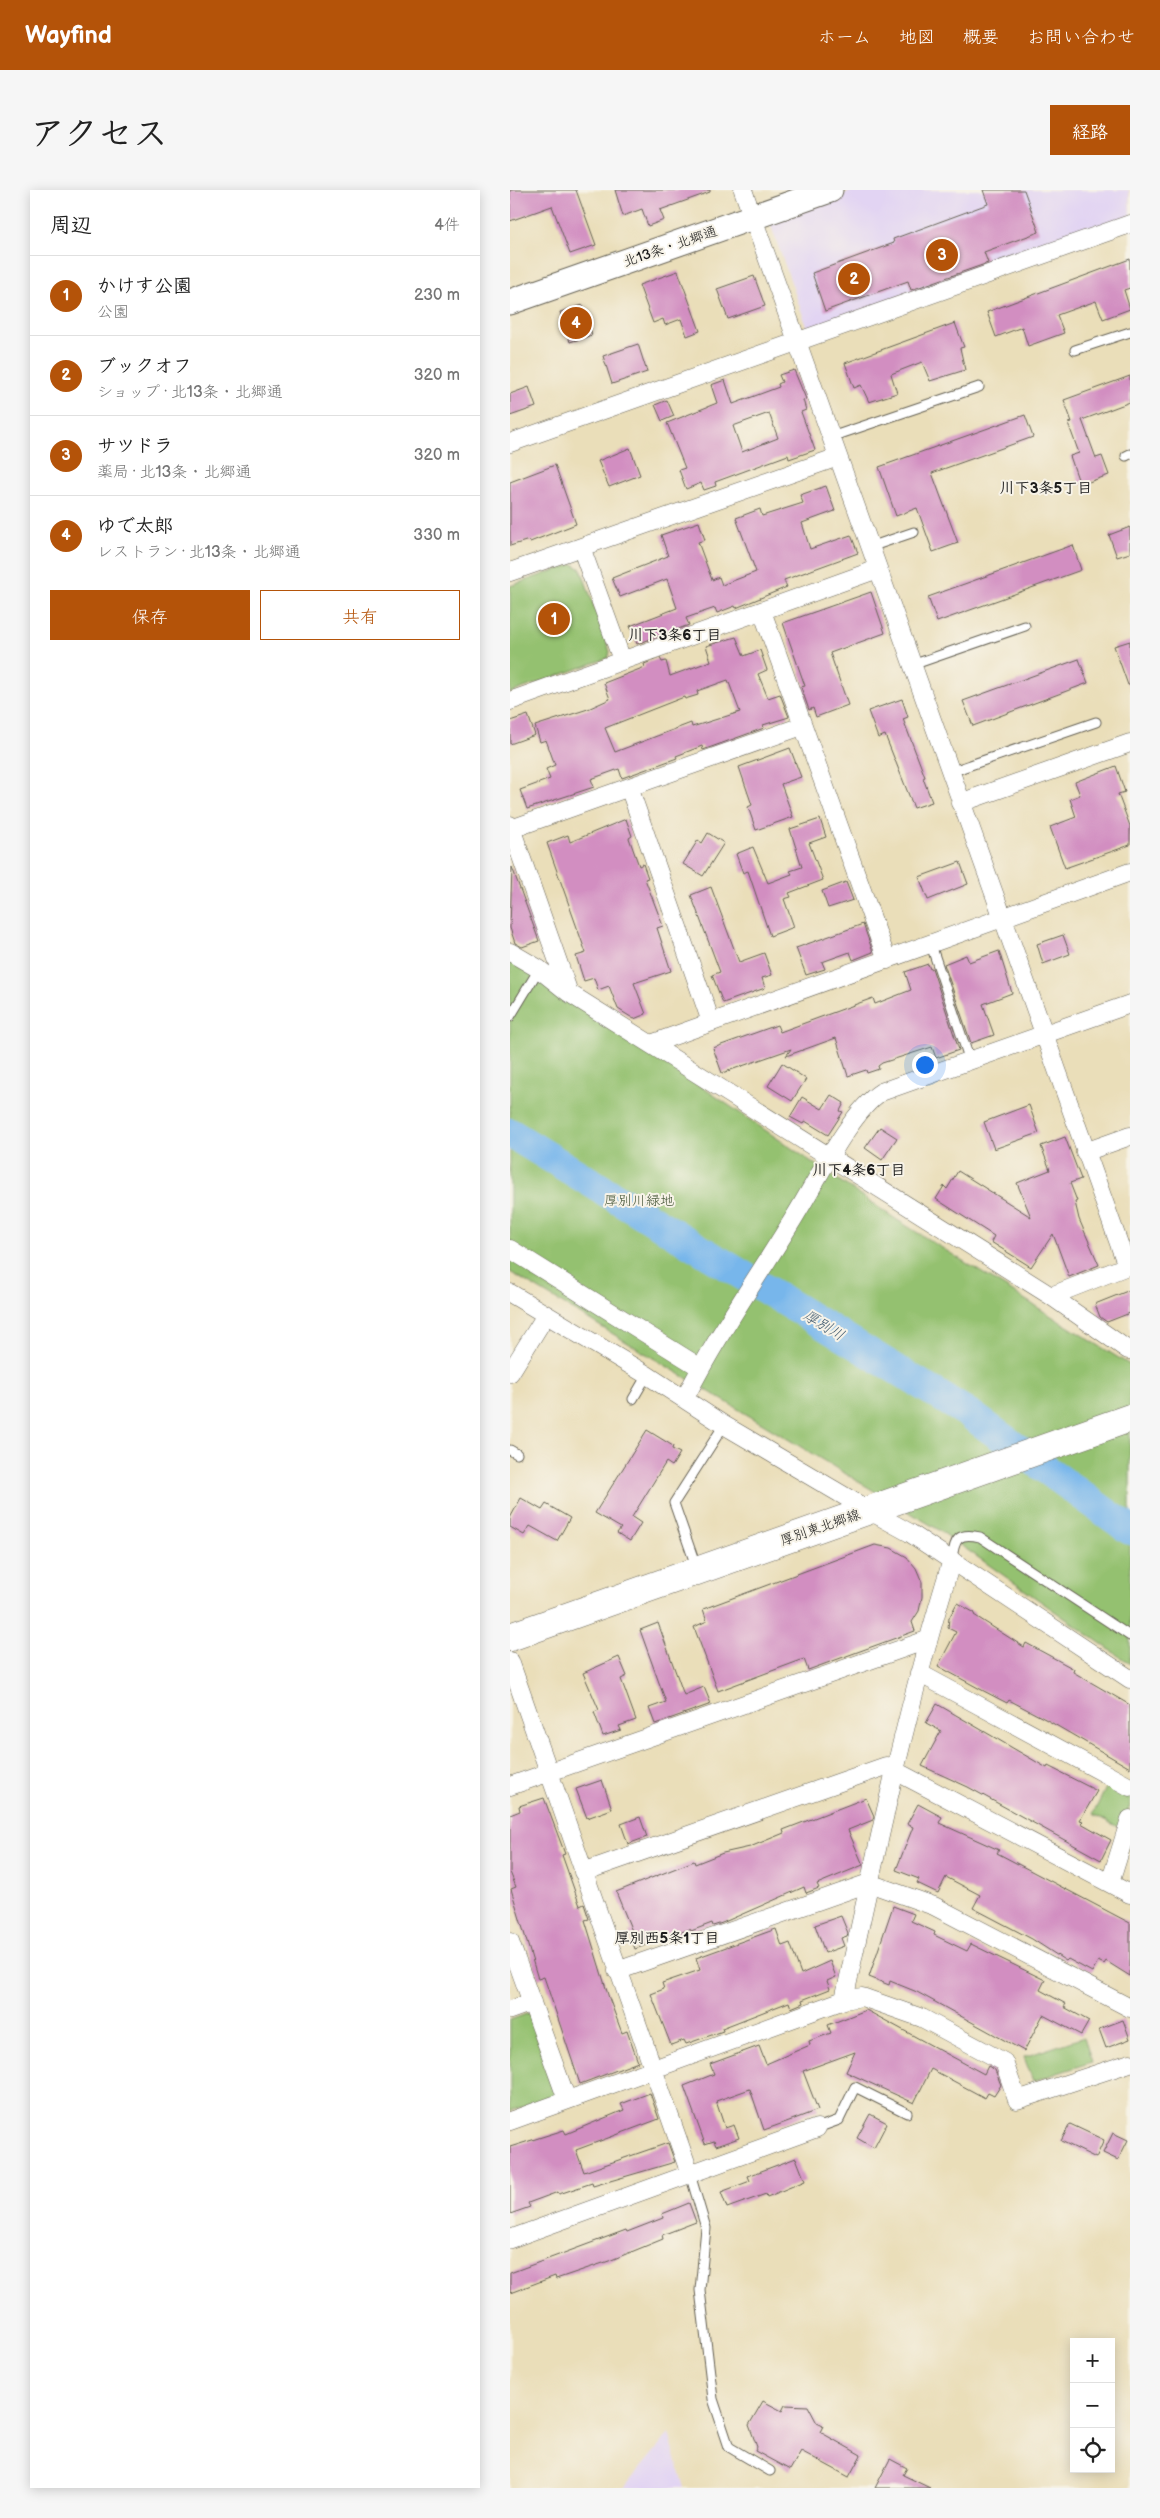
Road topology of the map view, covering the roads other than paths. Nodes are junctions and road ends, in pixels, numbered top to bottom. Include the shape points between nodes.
1 (743, 190) edge
2 (830, 190) edge
3 (752, 217) junction
4 (1130, 224) edge
5 (510, 302) edge
6 (1130, 332) edge
7 (797, 341) junction
8 (1075, 350) dead end
9 (979, 386) dead end
10 (831, 437) junction
11 (510, 443) edge
12 (838, 457) junction
13 (914, 532) dead end
14 (581, 547) junction
15 (870, 547) junction
16 (878, 569) junction
17 (510, 572) edge
18 (762, 611) junction
19 (1025, 626) dead end
20 (622, 660) junction
21 (912, 665) junction
22 (510, 701) edge
23 (1096, 722) dead end
24 (802, 726) junction
25 (1130, 743) edge
26 (950, 772) junction
27 (629, 787) junction
28 (960, 803) junction
29 (511, 827) edge
30 (1130, 872) edge
31 (1002, 917) junction
32 (931, 945) junction
33 (510, 952) edge
34 (887, 960) junction
35 (539, 969) junction
36 (569, 993) junction
37 (1130, 1004) edge
38 (510, 1017) edge
39 (711, 1022) junction
40 (1043, 1034) junction
41 (651, 1044) junction
42 (970, 1061) junction
43 (1130, 1136) edge
44 (1085, 1152) junction
45 (831, 1157) junction
46 (510, 1249) edge
47 (1129, 1266) edge
48 (510, 1293) edge
49 (1051, 1296) junction
50 (546, 1315) junction
51 (1130, 1350) edge
52 (705, 1360) junction
53 (510, 1373) edge
54 (647, 1375) junction
55 (685, 1398) junction
56 (633, 1399) dead end
57 (1130, 1418) edge
58 (724, 1424) junction
59 (868, 1510) junction
60 (952, 1560) junction
61 (697, 1569) junction
62 (1130, 1636) edge
63 (510, 1637) edge
64 (927, 1640) junction
65 (510, 1661) edge
66 (919, 1673) junction
67 (1130, 1679) edge
68 (549, 1772) junction
69 (895, 1772) junction
70 (510, 1786) edge
71 (1130, 1786) edge
72 (1130, 1819) edge
73 (583, 1872) junction
74 (869, 1883) junction
75 (1110, 1884) junction
76 (1130, 1894) edge
77 (510, 1942) edge
78 (617, 1970) junction
79 (844, 2000) junction
80 (532, 2002) junction
81 (1130, 2008) edge
82 (510, 2010) edge
83 (1130, 2063) edge
84 (652, 2068) junction
85 (567, 2100) junction
86 (907, 2113) dead end
87 (510, 2121) edge
88 (817, 2128) joint
89 (690, 2174) junction
90 (510, 2239) edge
91 (770, 2471) dead end

1 - 3 street
2 - 3 main road, 北13条・北郷通
3 - 5 main road, 北13条・北郷通
3 - 7 street
4 - 7 street
6 - 8 lane
7 - 10 street
7 - 11 street
9 - 10 lane
10 - 12 street
12 - 14 street
12 - 15 street
13 - 15 lane
14 - 17 street
14 - 20 street
15 - 16 street
16 - 18 street
16 - 21 street
18 - 20 street
18 - 24 street
19 - 21 lane
20 - 22 street
21 - 26 street
23 - 26 lane
24 - 27 street
24 - 34 street
25 - 28 street
26 - 28 street
27 - 29 street
27 - 39 street
28 - 31 street
29 - 36 street
30 - 31 street
31 - 32 street
31 - 40 street
32 - 34 street
32 - 42 lane
33 - 35 street
34 - 39 street
35 - 36 street
35 - 38 lane
36 - 41 street
37 - 40 street
39 - 41 street
40 - 42 street
40 - 44 street
41 - 45 street
42 - 45 street via 881,1092 865,1105
43 - 44 street
44 - 47 street
45 - 49 street
45 - 52 street
46 - 52 street
47 - 49 street
48 - 50 street
49 - 51 street
50 - 53 street
50 - 54 street
52 - 55 street
54 - 55 street
54 - 56 lane
55 - 58 street
57 - 59 main road, 厚別東北郷線
58 - 59 street
58 - 61 lane via 674,1503
59 - 60 street
59 - 61 main road, 厚別東北郷線
60 - 62 lane via 954,1544 960,1536 980,1537
60 - 64 street
60 - 67 street
61 - 63 main road, 厚別東北郷線
64 - 66 street
64 - 68 street
65 - 68 street
66 - 69 street
66 - 71 street
68 - 70 street
68 - 73 street
69 - 73 street via 886,1766
69 - 74 street
69 - 75 street
72 - 75 street
73 - 78 street
74 - 78 street
74 - 79 street
74 - 81 street via 934,1906
75 - 76 street
77 - 80 street
78 - 84 street
79 - 83 street via 862,1997 922,2018 1004,2062 1017,2100
79 - 84 street
80 - 82 street
80 - 85 street
84 - 85 street
84 - 89 street
85 - 87 street
86 - 88 lane via 855,2087 839,2120
88 - 89 street
89 - 90 street
89 - 91 lane via 706,2228 700,2290 714,2399 729,2446

